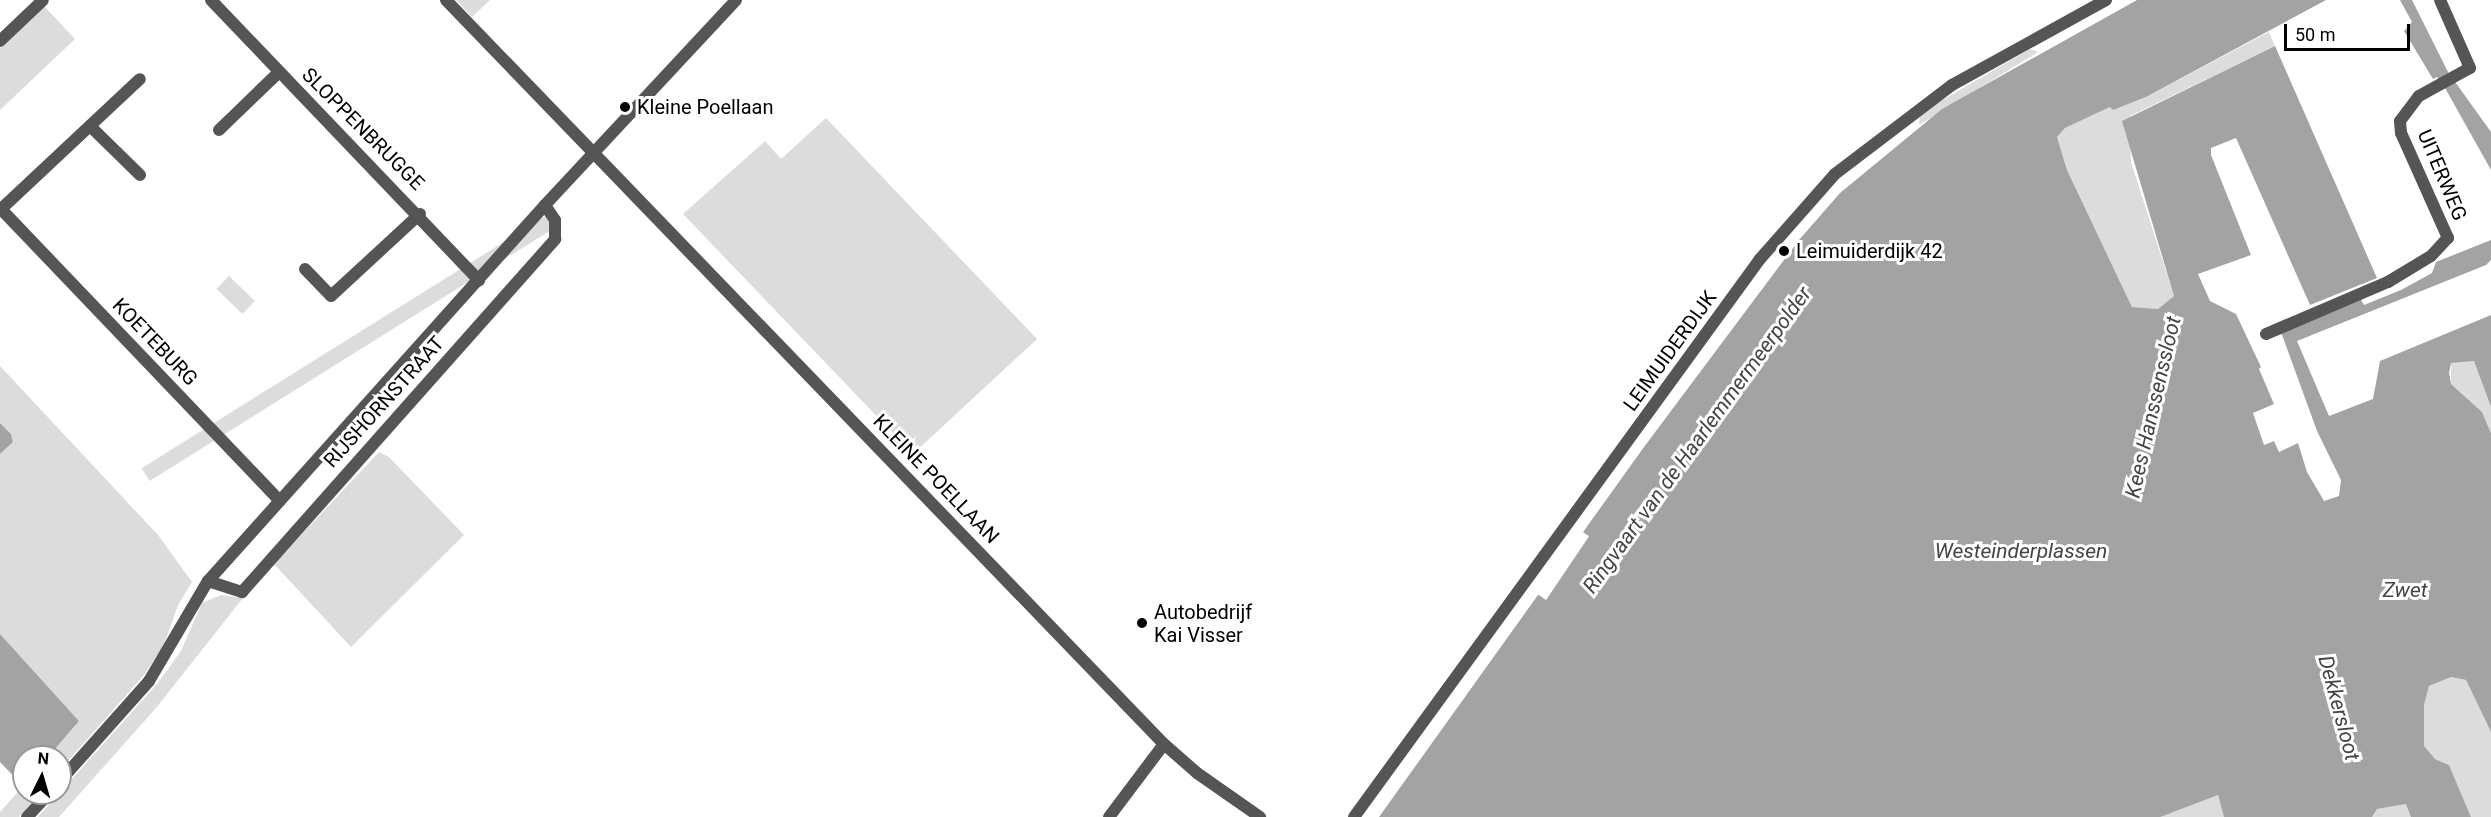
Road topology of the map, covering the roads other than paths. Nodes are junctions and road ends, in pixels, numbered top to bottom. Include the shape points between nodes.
1 (43, 0) edge
2 (211, 0) edge
3 (446, 0) edge
4 (2106, 0) edge
5 (2440, 0) edge
6 (733, 1) edge
7 (0, 41) edge
8 (279, 72) junction
9 (140, 79) dead end
10 (90, 126) junction
11 (219, 130) dead end
12 (594, 152) junction
13 (140, 175) dead end
14 (545, 205) junction
15 (1, 208) edge
16 (420, 214) junction
17 (305, 269) dead end
18 (479, 279) junction
19 (2266, 334) dead end
20 (280, 501) junction
21 (208, 581) junction
22 (1164, 744) junction
23 (72, 768) edge
24 (38, 805) edge
25 (27, 817) edge
26 (1109, 817) edge
27 (1260, 817) edge
28 (1354, 817) edge

1 - 7 street
2 - 8 street, SLOPPENBRUGGE
3 - 12 street, KLEINE POELLAAN
4 - 28 street, LEIMUIDERDIJK via 1952,85 1835,174 1760,259
5 - 19 street, UITERWEG via 2470,68 2411,103 2400,121 2401,133 2448,238 2432,256 2388,282
6 - 12 street, RIJSHORNSTRAAT
8 - 11 street, SLOPPENBRUGGE
8 - 16 street, SLOPPENBRUGGE
9 - 10 street, KOETEBURG
10 - 13 street
10 - 15 street, KOETEBURG
12 - 14 street, RIJSHORNSTRAAT
12 - 22 street, KLEINE POELLAAN
14 - 18 street, RIJSHORNSTRAAT
14 - 21 street, RIJSHORNSTRAAT via 555,220 555,239 249,585 242,592
15 - 20 street, KOETEBURG
16 - 17 street, SLOPPENBRUGGE via 332,296
16 - 18 street, SLOPPENBRUGGE
18 - 20 street, RIJSHORNSTRAAT
20 - 21 street, RIJSHORNSTRAAT
21 - 23 street, RIJSHORNSTRAAT via 149,681
22 - 26 street
22 - 27 street, KLEINE POELLAAN via 1197,773
24 - 25 street

